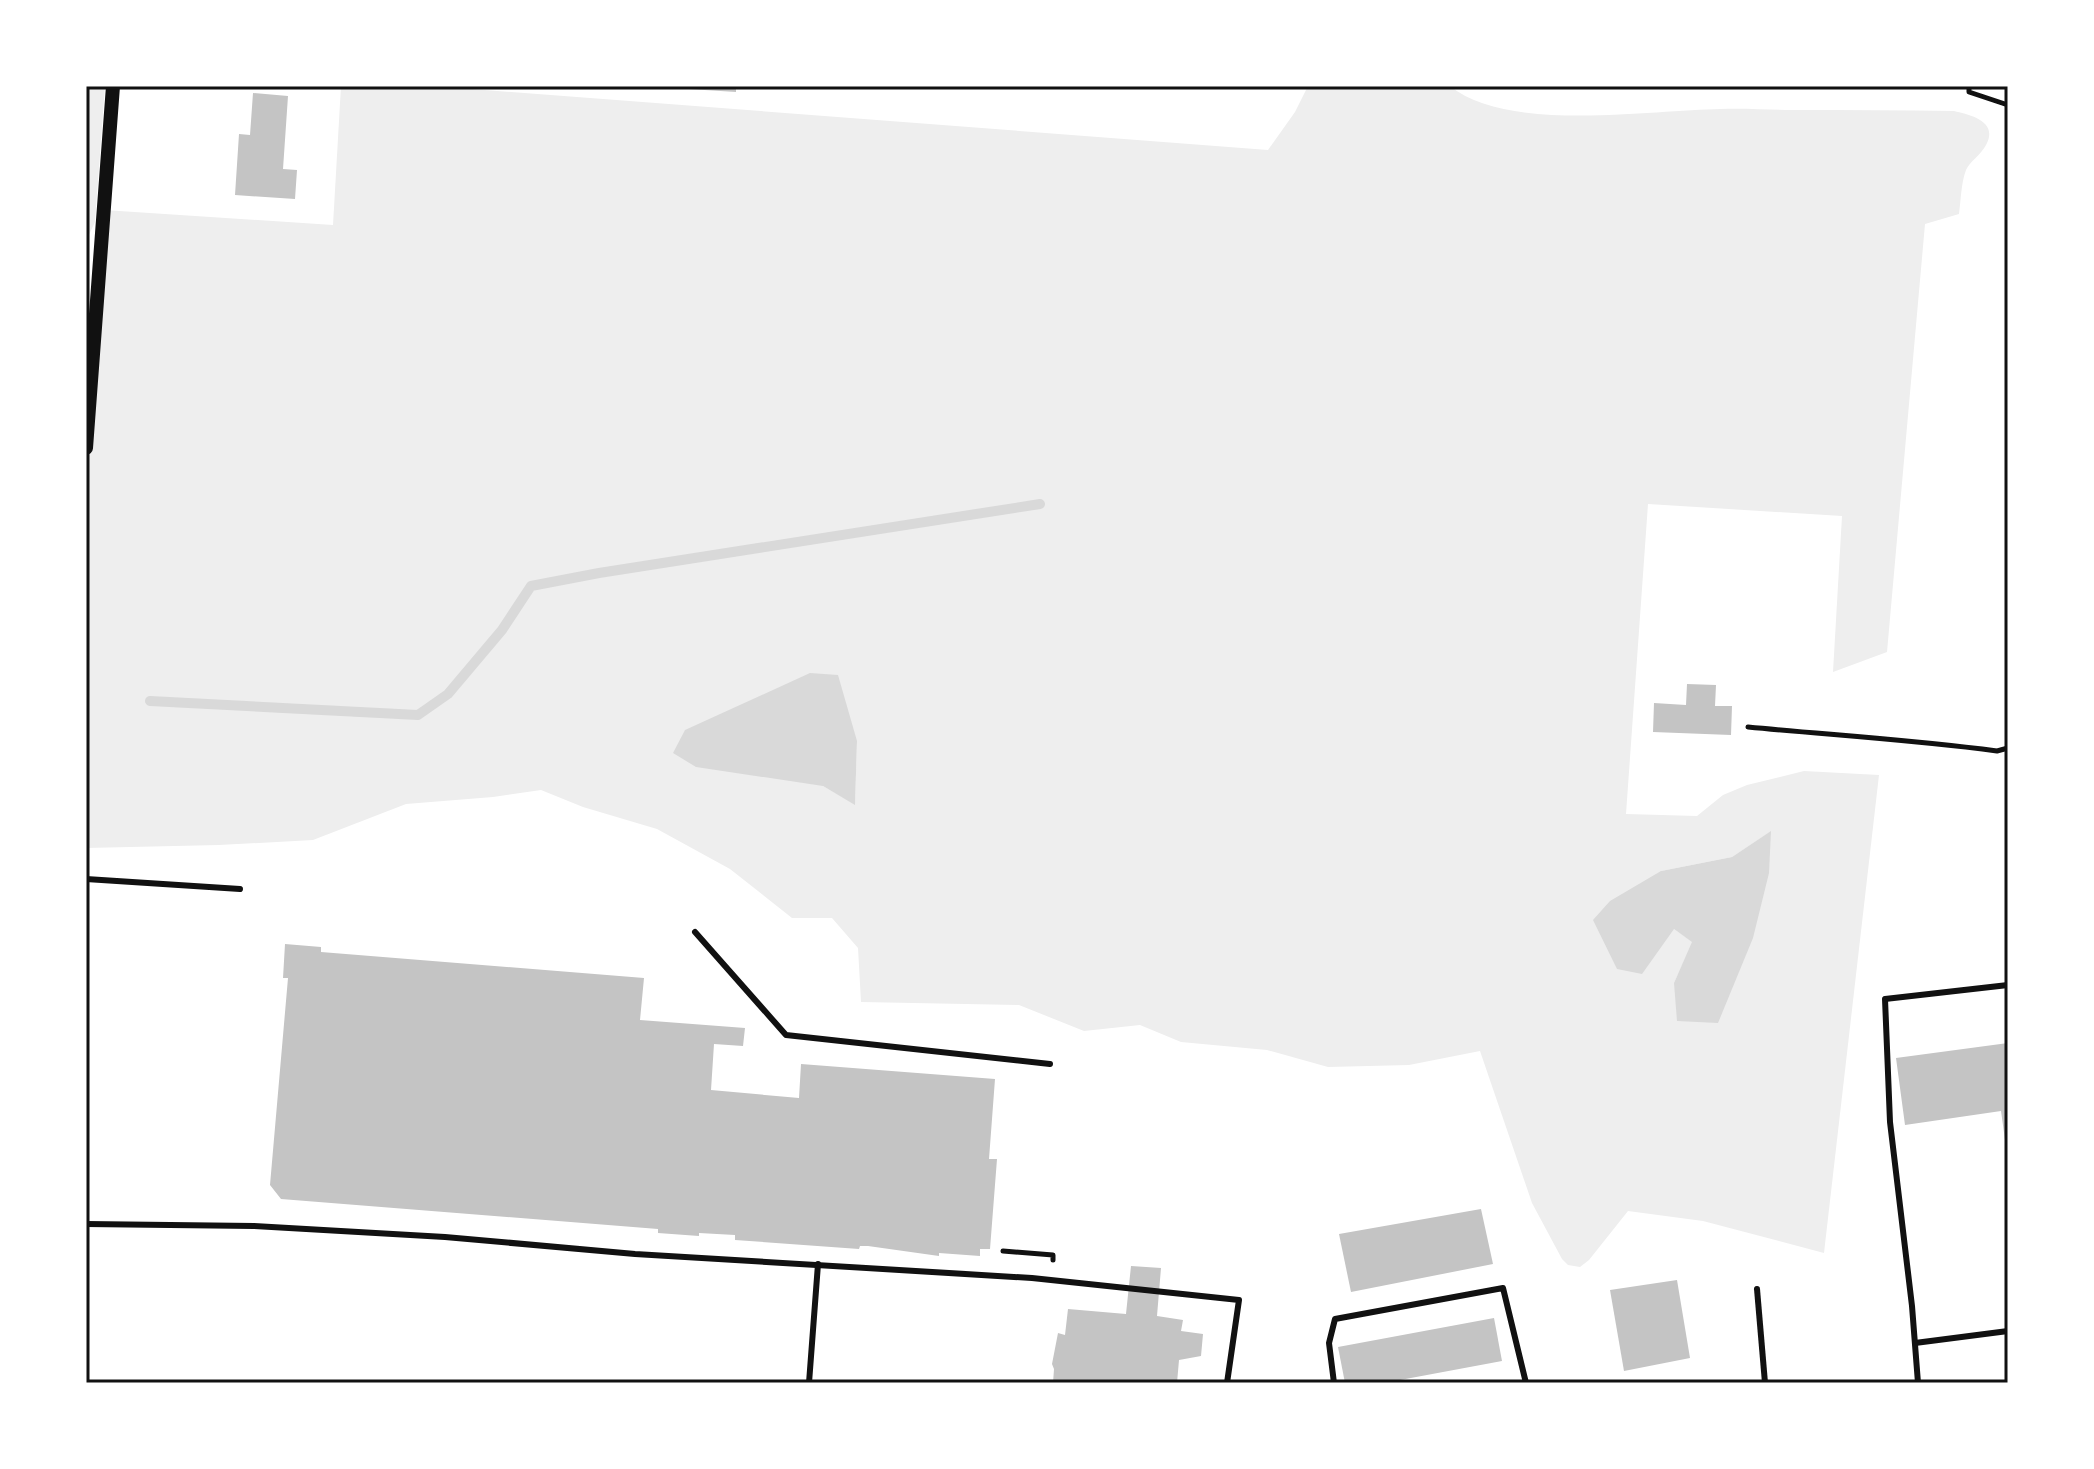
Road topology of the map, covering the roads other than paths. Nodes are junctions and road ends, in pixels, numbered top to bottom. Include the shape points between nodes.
1 (113, 86) edge
2 (86, 448) edge
3 (86, 879) edge
4 (240, 889) dead end
5 (695, 932) dead end
6 (2008, 985) edge
7 (1050, 1064) dead end
8 (86, 1224) edge
9 (818, 1264) junction
10 (1757, 1289) dead end
11 (2008, 1331) edge
12 (1915, 1343) junction
13 (809, 1383) edge
14 (1227, 1383) edge
15 (1334, 1383) edge
16 (1526, 1383) edge
17 (1765, 1383) edge
18 (1918, 1383) edge

1 - 2 street
3 - 4 lane
5 - 7 lane via 786,1035
6 - 12 lane via 1885,999 1890,1122
8 - 9 lane via 350,1231
9 - 13 lane
9 - 14 lane via 1032,1278 1239,1300
10 - 17 lane
11 - 12 lane
12 - 18 lane
15 - 16 lane via 1329,1343 1335,1319 1503,1288

